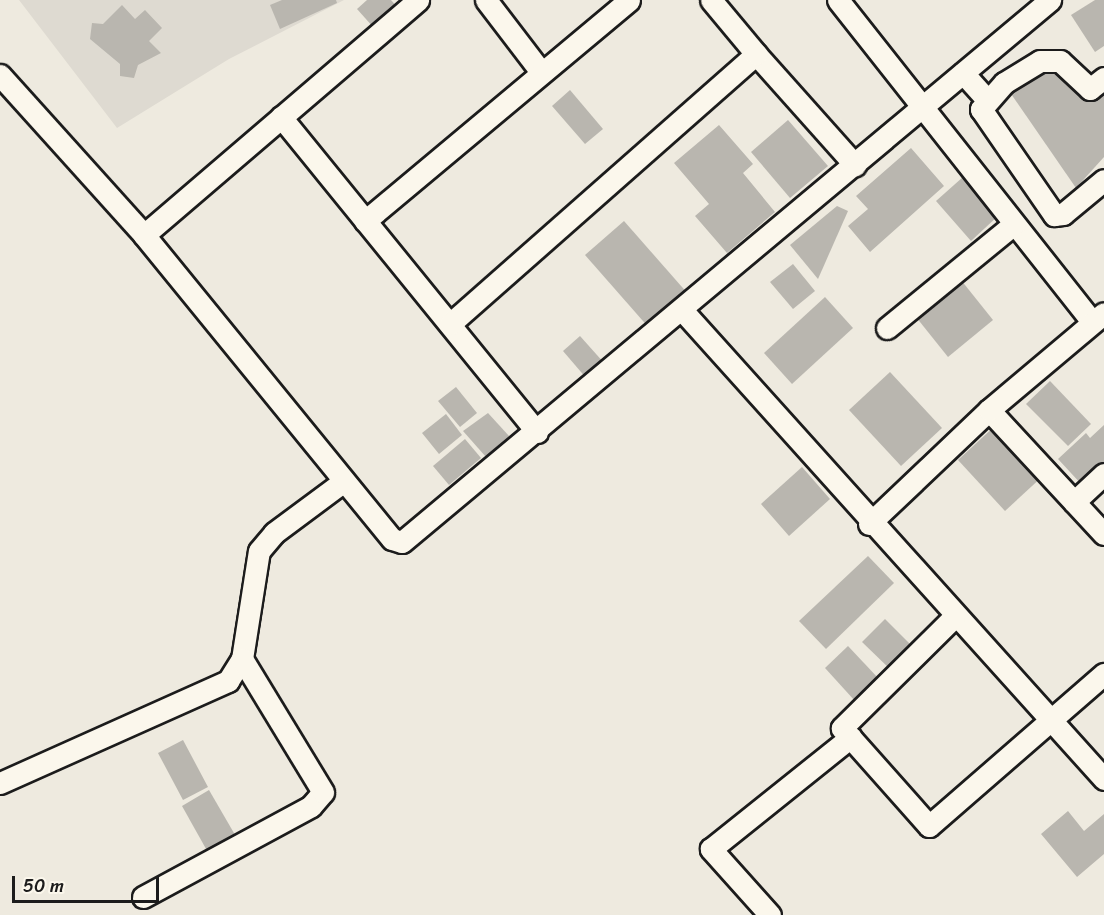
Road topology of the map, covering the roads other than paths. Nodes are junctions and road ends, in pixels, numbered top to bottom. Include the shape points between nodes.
1 (418, 0) edge
2 (486, 0) edge
3 (629, 0) edge
4 (711, 0) edge
5 (1050, 0) edge
6 (841, 1) edge
7 (756, 54) junction
8 (541, 72) junction
9 (963, 73) junction
10 (0, 75) edge
11 (1104, 78) edge
12 (987, 100) junction
13 (921, 109) junction
14 (281, 117) junction
15 (855, 165) junction
16 (1104, 180) edge
17 (365, 221) junction
18 (1014, 224) junction
19 (144, 235) junction
20 (682, 310) junction
21 (1098, 317) edge
22 (450, 324) junction
23 (887, 328) dead end
24 (989, 410) junction
25 (537, 432) junction
26 (1104, 474) edge
27 (344, 481) junction
28 (1074, 502) junction
29 (869, 524) junction
30 (1104, 534) edge
31 (954, 617) junction
32 (242, 659) junction
33 (1104, 674) edge
34 (1051, 722) junction
35 (846, 732) junction
36 (1104, 779) edge
37 (0, 783) edge
38 (143, 897) dead end
39 (770, 915) edge

1 - 14 street
2 - 8 street
3 - 8 street
4 - 7 street
5 - 9 street
6 - 13 street
7 - 15 street
7 - 22 street
8 - 17 street
9 - 12 street
9 - 13 street
10 - 19 street
11 - 12 street via 1090,89 1060,62 1040,61
12 - 16 street via 982,112 1054,215 1063,214
13 - 15 street
13 - 18 street
14 - 17 street
14 - 19 street
15 - 20 street
17 - 22 street
18 - 21 street
18 - 23 street
19 - 27 street
20 - 25 street
20 - 29 street
21 - 24 street
22 - 25 street
24 - 28 street
24 - 29 street
25 - 27 street via 402,542 392,539
26 - 28 street
27 - 32 street via 274,534 259,551
28 - 30 street
29 - 31 street
31 - 34 street
31 - 35 street
32 - 37 street via 228,681
32 - 38 street via 323,792 311,806
33 - 34 street
34 - 35 street via 930,826
34 - 36 street
35 - 39 street via 711,849

